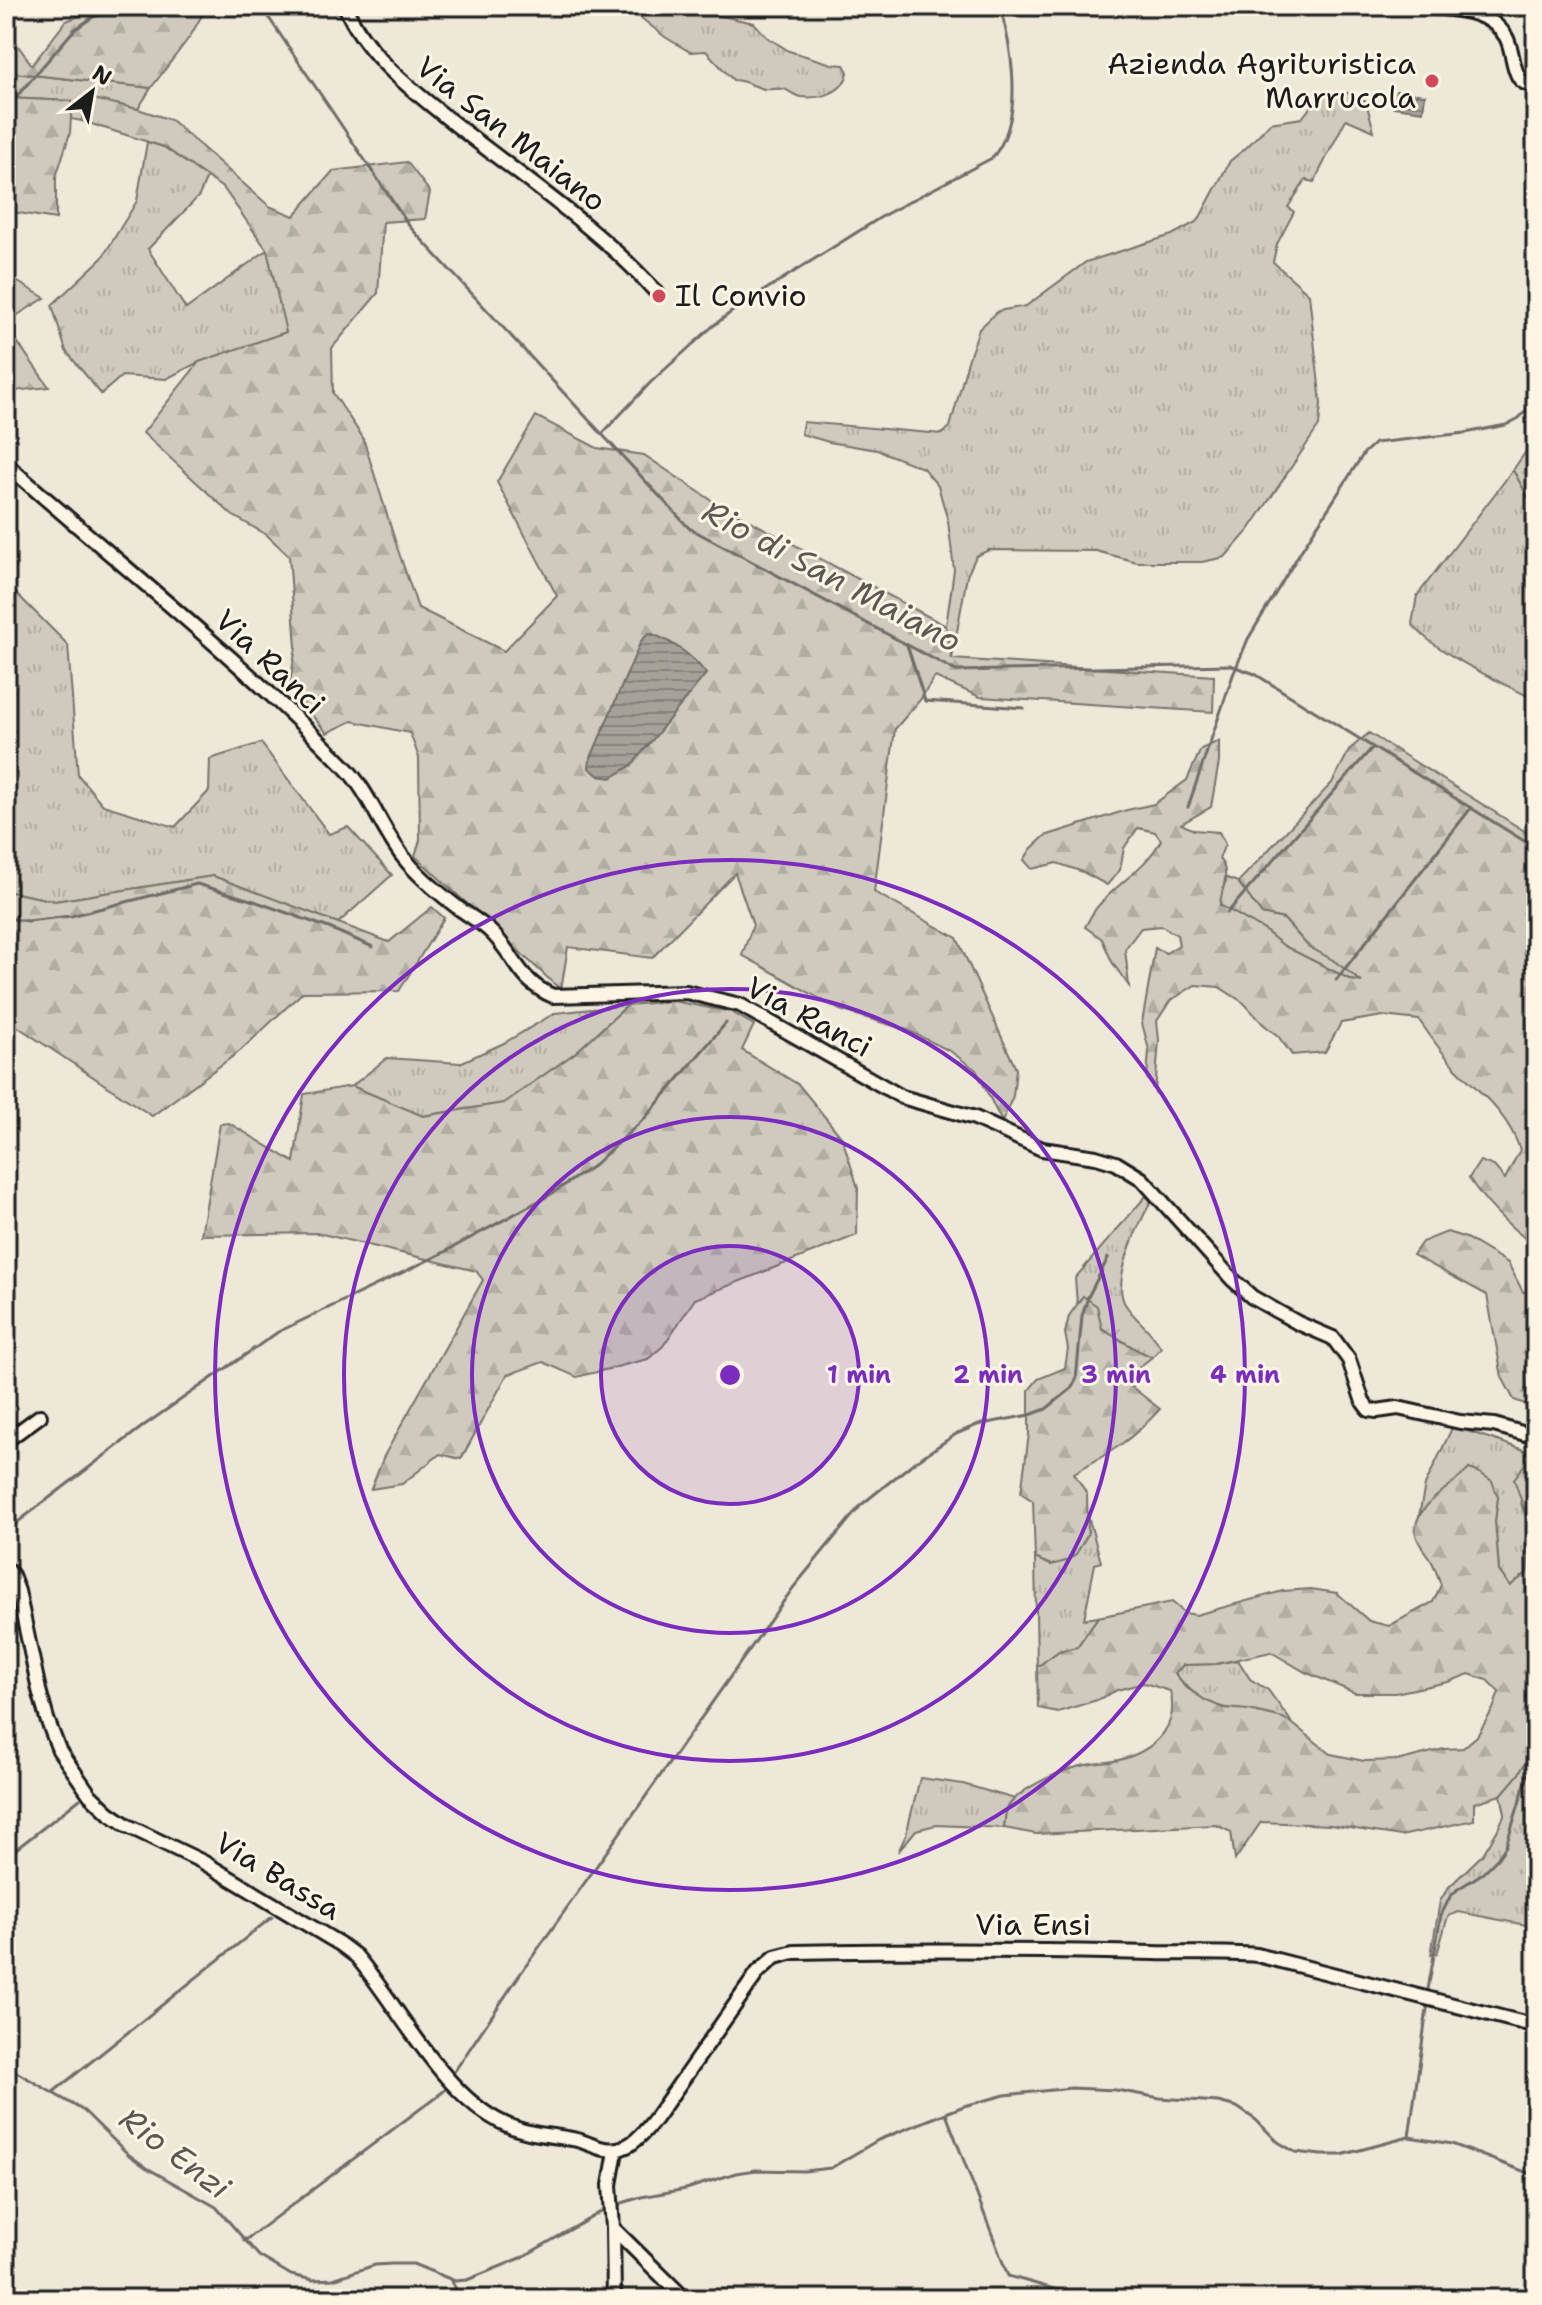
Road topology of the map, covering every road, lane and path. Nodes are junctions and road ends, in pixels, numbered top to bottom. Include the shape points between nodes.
1 (345, 6) edge
2 (1426, 6) edge
3 (1536, 84) edge
4 (657, 293) dead end
5 (6, 464) edge
6 (40, 1416) dead end
7 (1536, 1437) edge
8 (6, 1441) edge
9 (6, 1568) edge
10 (1536, 2026) edge
11 (616, 2151) junction
12 (613, 2223) junction
13 (614, 2299) edge
14 (685, 2299) edge

1 - 4 street, Via San Maiano via 353,25 394,75 602,239
2 - 3 street via 1486,17 1506,36 1521,82
5 - 7 street, Via Ranci via 239,664 346,768 405,860 490,931 538,990 553,996 686,992 740,1005 902,1097 975,1118 1042,1149 1116,1163 1142,1179 1252,1297 1333,1338 1344,1349 1369,1410 1398,1408
6 - 8 street
9 - 11 street, Via Bassa via 18,1591 47,1719 59,1750 90,1795 128,1826 203,1862 356,1956 450,2080 485,2114 508,2126
10 - 11 street, Via Ensi via 1257,1955 794,1952 775,1957 758,1972 642,2136
11 - 12 street via 610,2185
12 - 13 street
12 - 14 street

